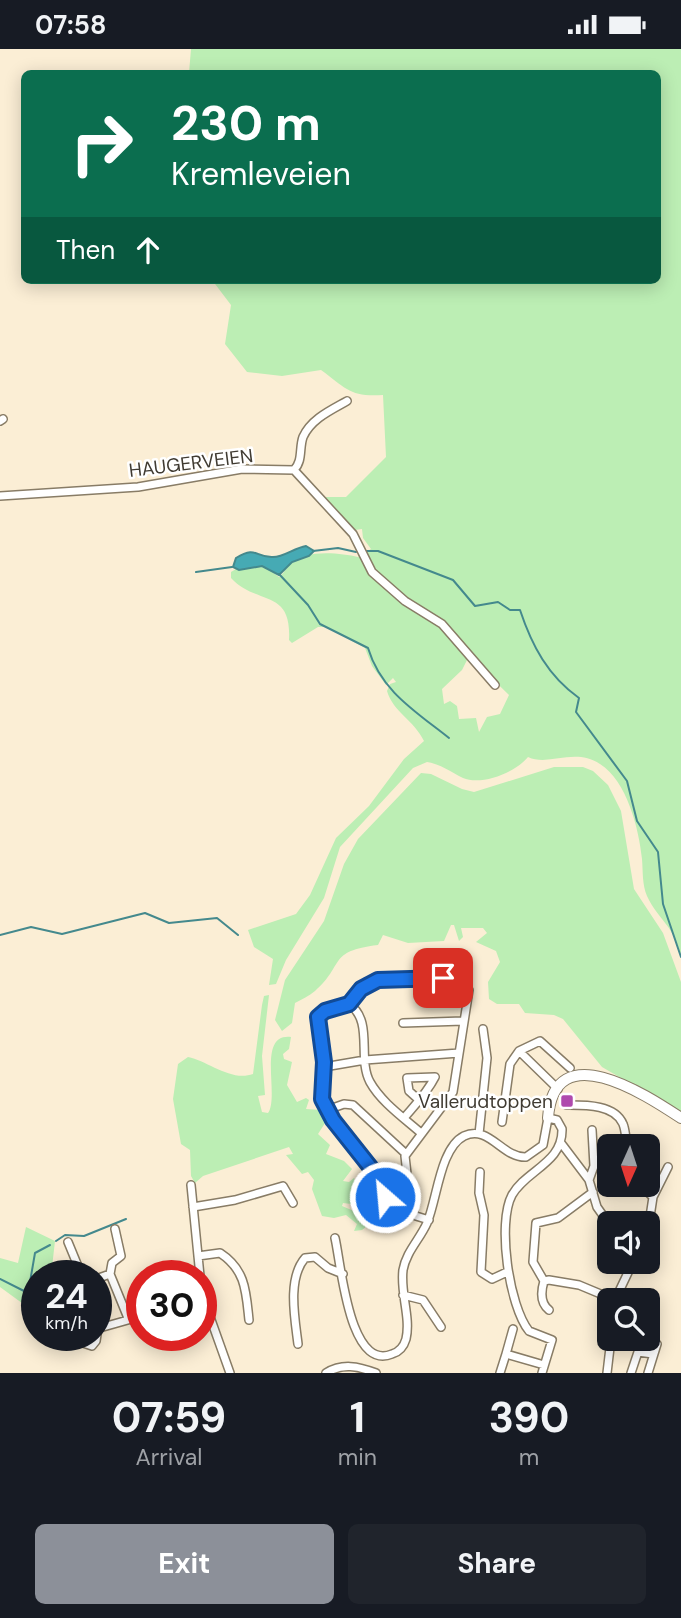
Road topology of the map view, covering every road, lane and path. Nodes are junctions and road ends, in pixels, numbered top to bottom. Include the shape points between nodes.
1 (347, 401) dead end
2 (294, 470) junction
3 (0, 496) edge
4 (495, 685) dead end
5 (349, 1004) junction
6 (463, 1021) junction
7 (403, 1023) dead end
8 (483, 1029) dead end
9 (519, 1051) junction
10 (459, 1053) junction
11 (365, 1060) junction
12 (324, 1067) junction
13 (570, 1068) dead end
14 (558, 1089) junction
15 (419, 1100) dead end
16 (566, 1105) dead end
17 (327, 1110) junction
18 (404, 1118) junction
19 (548, 1118) junction
20 (681, 1118) edge
21 (502, 1122) dead end
22 (592, 1130) dead end
23 (421, 1133) junction
24 (479, 1134) junction
25 (625, 1134) edge
26 (561, 1143) junction
27 (407, 1154) junction
28 (668, 1167) dead end
29 (480, 1173) dead end
30 (589, 1180) junction
31 (660, 1183) edge
32 (191, 1185) dead end
33 (593, 1192) junction
34 (653, 1197) edge
35 (293, 1203) dead end
36 (388, 1205) dead end
37 (193, 1207) junction
38 (600, 1211) edge
39 (651, 1211) edge
40 (429, 1220) junction
41 (115, 1229) dead end
42 (335, 1238) dead end
43 (68, 1242) dead end
44 (198, 1256) junction
45 (75, 1260) edge
46 (198, 1260) edge
47 (112, 1263) edge
48 (507, 1272) junction
49 (343, 1275) junction
50 (112, 1279) edge
51 (544, 1281) junction
52 (597, 1292) edge
53 (403, 1295) junction
54 (550, 1310) dead end
55 (126, 1313) edge
56 (249, 1320) dead end
57 (441, 1327) dead end
58 (513, 1329) dead end
59 (217, 1339) edge
60 (299, 1344) dead end
61 (610, 1351) edge
62 (654, 1351) edge
63 (653, 1354) junction
64 (506, 1355) junction
65 (543, 1369) edge
66 (230, 1373) edge
67 (326, 1373) edge
68 (376, 1373) edge
69 (500, 1373) edge
70 (607, 1373) edge
71 (631, 1373) edge
72 (648, 1373) edge

1 - 2 street via 310,426
2 - 3 street, HAUGERVEIEN via 242,469 138,487
2 - 4 street via 353,534 372,572 405,601 442,624
5 - 6 street via 361,989 378,980 453,979 469,990
5 - 11 street via 362,1025
5 - 12 street via 318,1017
6 - 7 street
6 - 10 street
8 - 24 street via 487,1058
9 - 13 street via 540,1041
9 - 14 street
9 - 21 street via 510,1064
10 - 11 street
10 - 23 street via 453,1092
11 - 12 street
11 - 18 street via 371,1084
12 - 17 street via 322,1095
14 - 19 street
14 - 20 street via 574,1077 600,1075
15 - 18 street
16 - 25 street via 603,1108 615,1114
17 - 27 street via 352,1105
17 - 36 street via 371,1168
18 - 23 street
19 - 24 street via 544,1142 529,1156 512,1155
19 - 26 street via 561,1124
22 - 30 street via 594,1166
23 - 27 street
24 - 40 street via 464,1136 453,1149
26 - 30 street
26 - 48 street via 511,1197
27 - 40 street via 411,1210
28 - 31 street
29 - 48 street via 484,1215 481,1272 492,1279
30 - 33 street
32 - 37 street
33 - 38 street
33 - 51 street via 561,1217 536,1223 533,1265
34 - 39 street
35 - 37 street via 283,1186
37 - 44 street
40 - 53 street via 405,1261
41 - 47 street via 121,1257
42 - 49 street
43 - 45 street
44 - 46 street
44 - 56 street via 220,1253 240,1271
48 - 65 street via 526,1328 552,1340
49 - 53 street via 353,1327 375,1355 390,1356 405,1342
49 - 60 street via 315,1257 300,1264 295,1300
50 - 55 street
51 - 52 street via 579,1285
51 - 54 street via 543,1303
53 - 57 street via 423,1300
58 - 64 street
59 - 66 street
61 - 70 street
62 - 63 street
63 - 71 street via 638,1352
63 - 72 street
64 - 65 street
64 - 69 street
67 - 68 street via 354,1366

